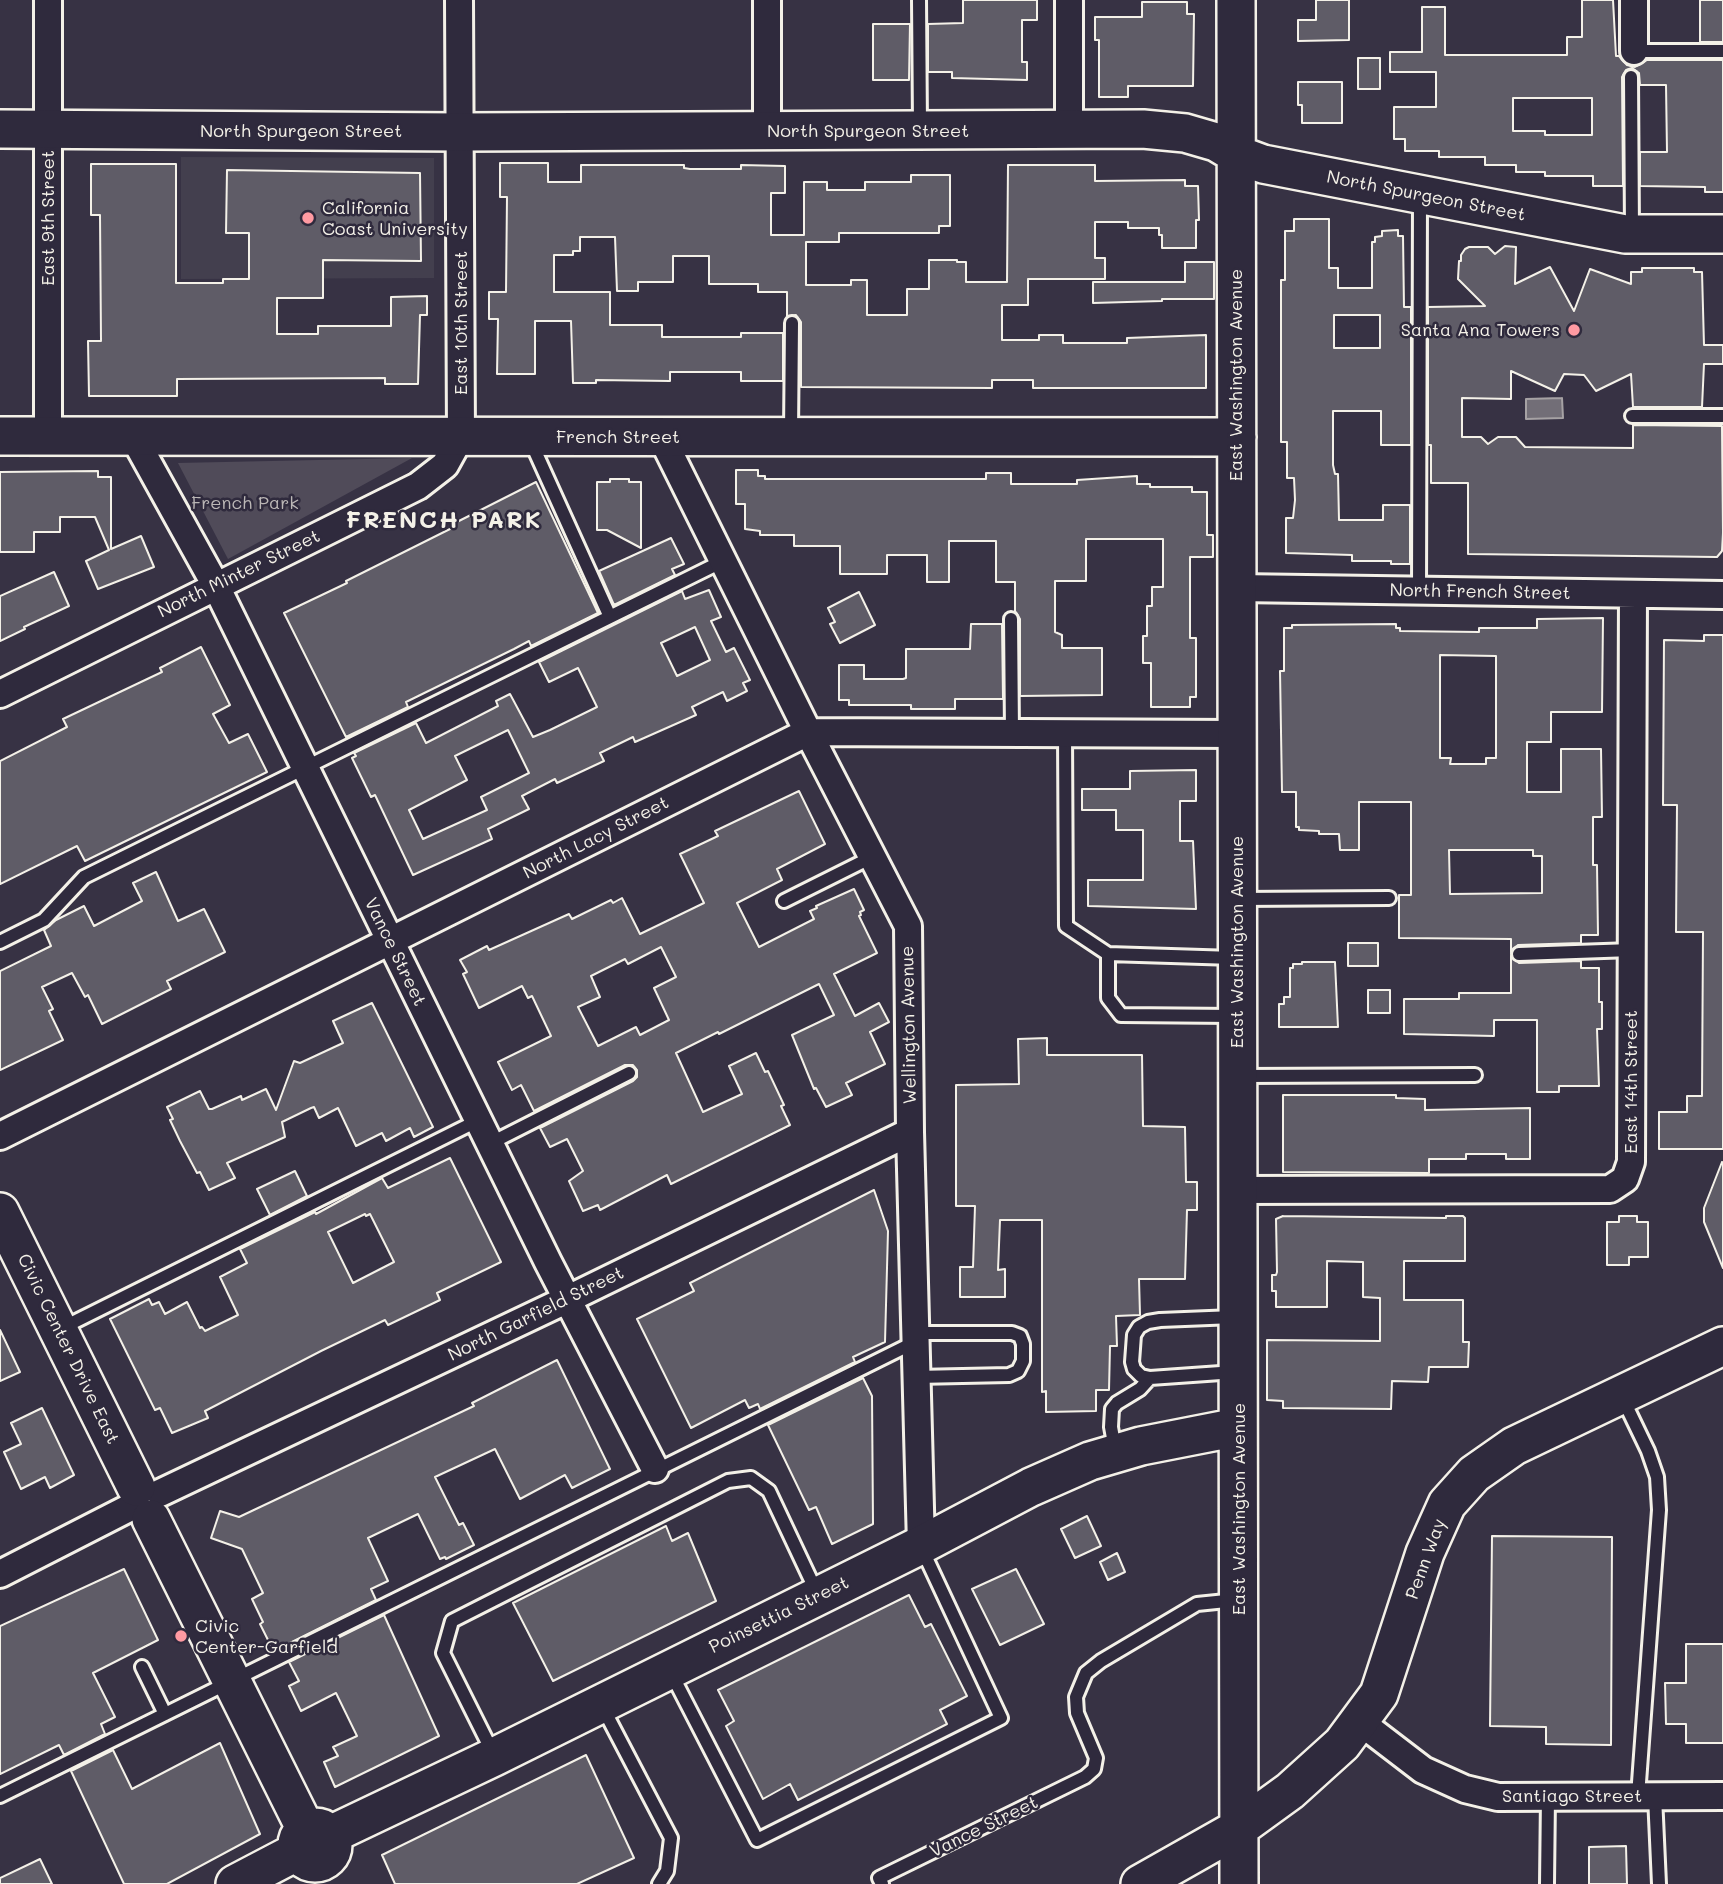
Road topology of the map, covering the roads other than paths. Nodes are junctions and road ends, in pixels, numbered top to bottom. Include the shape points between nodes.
1 (47, 0) edge
2 (459, 0) edge
3 (767, 0) edge
4 (919, 0) edge
5 (1069, 0) edge
6 (1236, 0) edge
7 (1634, 0) edge
8 (1634, 51) joint
9 (1723, 51) edge
10 (1631, 78) dead end
11 (0, 128) edge
12 (47, 129) junction
13 (1069, 130) junction
14 (767, 131) junction
15 (920, 131) junction
16 (460, 132) junction
17 (1236, 154) junction
18 (1420, 196) junction
19 (1631, 234) junction
20 (1723, 234) edge
21 (792, 323) dead end
22 (1632, 416) dead end
23 (1723, 416) edge
24 (0, 436) edge
25 (47, 436) junction
26 (133, 436) junction
27 (461, 436) junction
28 (528, 436) junction
29 (662, 436) junction
30 (791, 437) junction
31 (1237, 437) junction
32 (723, 561) junction
33 (216, 586) junction
34 (1237, 588) junction
35 (1419, 591) junction
36 (1633, 594) junction
37 (1723, 595) edge
38 (610, 617) junction
39 (1011, 619) dead end
40 (0, 694) edge
41 (808, 732) junction
42 (1012, 733) junction
43 (1065, 733) junction
44 (1237, 734) junction
45 (304, 766) junction
46 (873, 857) junction
47 (1389, 898) dead end
48 (1237, 899) junction
49 (784, 901) dead end
50 (391, 941) junction
51 (0, 942) edge
52 (1632, 950) junction
53 (1108, 954) junction
54 (1519, 954) dead end
55 (1238, 958) junction
56 (1238, 1016) junction
57 (629, 1073) dead end
58 (1475, 1075) dead end
59 (1238, 1076) junction
60 (483, 1132) junction
61 (910, 1132) junction
62 (0, 1136) edge
63 (1238, 1190) junction
64 (0, 1212) edge
65 (566, 1300) junction
66 (1238, 1317) junction
67 (59, 1330) junction
68 (915, 1337) junction
69 (1718, 1352) edge
70 (1238, 1372) junction
71 (916, 1377) junction
72 (1150, 1378) junction
73 (1622, 1395) junction
74 (1238, 1427) junction
75 (1116, 1453) junction
76 (655, 1469) junction
77 (144, 1502) junction
78 (921, 1545) junction
79 (0, 1574) edge
80 (818, 1596) junction
81 (1239, 1600) junction
82 (142, 1667) dead end
83 (670, 1670) junction
84 (231, 1680) junction
85 (600, 1704) junction
86 (165, 1714) junction
87 (1359, 1721) junction
88 (494, 1757) junction
89 (0, 1796) edge
90 (1647, 1796) junction
91 (1723, 1796) edge
92 (1548, 1797) junction
93 (1239, 1828) junction
94 (317, 1852) edge
95 (235, 1884) edge
96 (659, 1884) edge
97 (882, 1884) edge
98 (1140, 1884) edge
99 (1239, 1884) edge
100 (1547, 1884) edge
101 (1659, 1884) edge

1 - 12 street, East 9th Street
2 - 16 street, East 10th Street
3 - 14 street
4 - 15 lane
5 - 13 street
6 - 17 street, East Washington Avenue
7 - 8 street
8 - 9 lane
10 - 19 lane
11 - 12 street, North Spurgeon Street
12 - 16 street, North Spurgeon Street
12 - 25 street, East 9th Street
13 - 15 street, North Spurgeon Street
13 - 17 street, North Spurgeon Street via 1185,133
14 - 15 street, North Spurgeon Street
14 - 16 street, North Spurgeon Street
16 - 27 street, East 10th Street
17 - 18 street, North Spurgeon Street via 1263,164
17 - 31 street, East Washington Avenue
18 - 19 street, North Spurgeon Street
18 - 35 lane
19 - 20 street, North Spurgeon Street
21 - 30 lane
22 - 23 lane
24 - 25 street, French Street
25 - 26 street, French Street
26 - 27 street, French Street
26 - 33 street, Vance Street
27 - 28 street, French Street
27 - 33 street, North Minter Street via 445,466 418,486
28 - 29 street, French Street
28 - 38 lane
29 - 30 street, French Street
29 - 32 street, Wellington Avenue
30 - 31 street, French Street
31 - 34 street, East Washington Avenue
32 - 38 lane
32 - 41 street, Wellington Avenue
33 - 40 street, North Minter Street
33 - 45 street, Vance Street
34 - 35 street, North French Street
34 - 44 street, East Washington Avenue
35 - 36 street, North French Street
36 - 37 street, North French Street
36 - 52 street, East 14th Street
38 - 45 lane
39 - 42 lane
41 - 42 street, North Lacy Street
41 - 46 street, Wellington Avenue
41 - 50 street, North Lacy Street
42 - 43 street, North Lacy Street
43 - 44 street, North Lacy Street
43 - 53 lane via 1066,926
44 - 48 street, East Washington Avenue
45 - 50 street, Vance Street
45 - 51 lane via 84,877 44,920
46 - 49 lane
46 - 61 street, Wellington Avenue via 908,926
47 - 48 lane
48 - 55 street, East Washington Avenue
50 - 60 street, Vance Street
50 - 62 street, North Lacy Street
52 - 54 lane
52 - 63 street, East 14th Street via 1631,1162 1625,1179 1610,1189
53 - 55 lane
53 - 56 lane via 1108,998 1121,1015
55 - 56 street, East Washington Avenue
56 - 59 street, East Washington Avenue
57 - 60 lane
58 - 59 lane
59 - 63 street, East Washington Avenue
60 - 65 street, Vance Street
60 - 67 lane
61 - 65 street, North Garfield Street
61 - 68 street, Wellington Avenue
63 - 66 street, East Washington Avenue
64 - 67 street, Civic Center Drive East
65 - 76 street, Vance Street
65 - 77 street, North Garfield Street
66 - 70 street, East Washington Avenue
66 - 72 lane via 1160,1320 1139,1326 1132,1362 1141,1376
67 - 77 street, Civic Center Drive East
68 - 71 street, Wellington Avenue
68 - 71 lane via 1012,1332 1020,1336 1023,1345 1023,1361 1018,1371 1009,1375
68 - 76 lane
69 - 73 street, Penn Way
70 - 72 lane
70 - 74 street, East Washington Avenue
71 - 78 street, Wellington Avenue
72 - 75 lane via 1112,1409
73 - 87 street, Penn Way via 1514,1446 1474,1474 1447,1504 1425,1553 1379,1694
73 - 90 lane via 1657,1476
74 - 75 street, Poinsettia Street
74 - 81 street, East Washington Avenue
75 - 78 street, Poinsettia Street via 1031,1487
76 - 84 lane
77 - 79 street, North Garfield Street
77 - 84 street, Civic Center Drive East
78 - 80 street, Poinsettia Street
78 - 83 lane via 1001,1718 757,1840
80 - 83 street, Poinsettia Street
80 - 88 lane via 769,1492 751,1478 728,1481 452,1621 443,1653
81 - 93 street, East Washington Avenue
81 - 97 lane, Vance Street via 1197,1604 1086,1673 1076,1697 1077,1713 1093,1746 1094,1769 878,1878
82 - 86 lane
83 - 85 street, Poinsettia Street
84 - 86 lane
84 - 94 street, Civic Center Drive East
85 - 88 street, Poinsettia Street
85 - 96 lane via 671,1838 667,1871
86 - 89 lane
87 - 92 street, Santiago Street via 1423,1770 1465,1789 1498,1797
87 - 93 street, Penn Way via 1342,1744 1290,1791
88 - 94 street, Poinsettia Street
90 - 91 street, Santiago Street
90 - 92 street, Santiago Street
90 - 101 lane
92 - 100 lane
93 - 98 street, Penn Way
93 - 99 street, East Washington Avenue
94 - 95 street, Poinsettia Street

